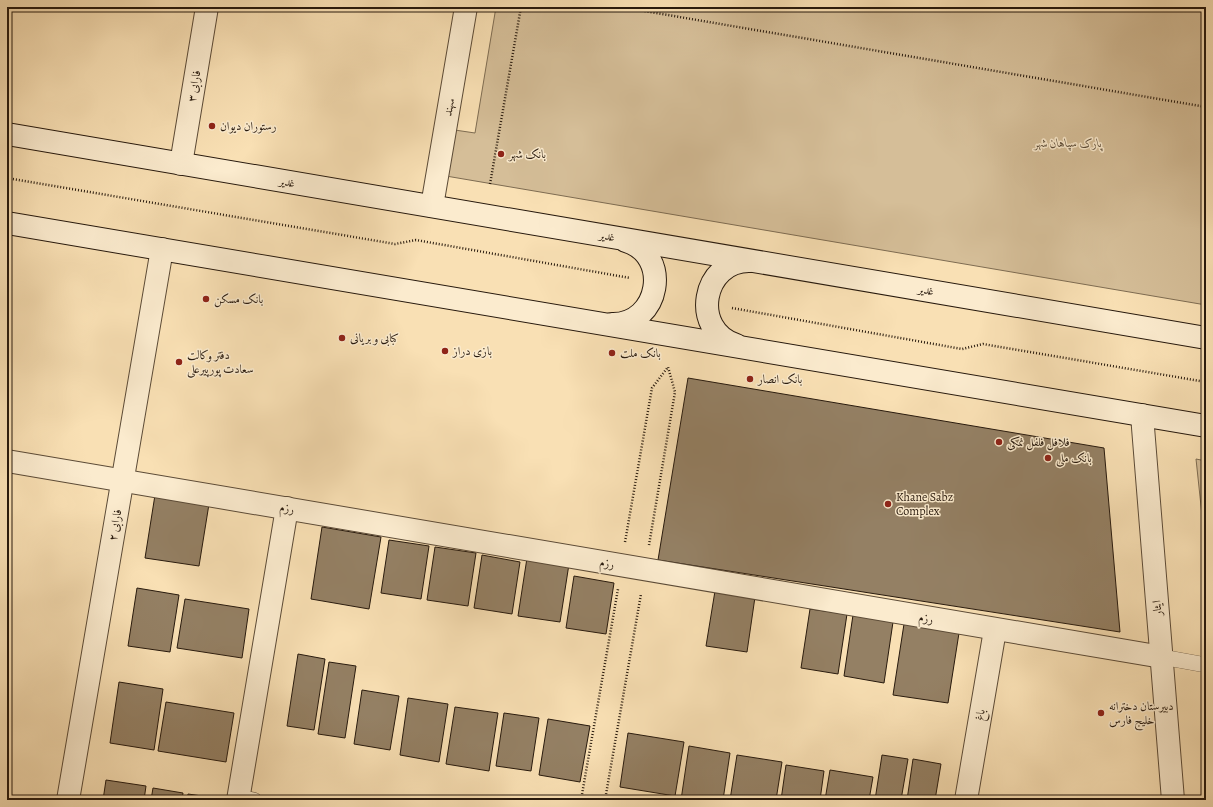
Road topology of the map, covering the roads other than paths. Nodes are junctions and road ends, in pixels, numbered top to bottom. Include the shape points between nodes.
1 (207, 7) edge
2 (466, 7) edge
3 (7, 134) edge
4 (181, 164) junction
5 (432, 206) junction
6 (7, 223) edge
7 (619, 238) junction
8 (162, 249) junction
9 (757, 261) junction
10 (605, 324) junction
11 (1206, 338) edge
12 (743, 347) junction
13 (1142, 415) junction
14 (1206, 426) edge
15 (7, 461) edge
16 (123, 481) junction
17 (287, 508) junction
18 (995, 630) junction
19 (1162, 657) junction
20 (1206, 665) edge
21 (243, 799) edge
22 (68, 800) edge
23 (966, 800) edge
24 (1173, 800) edge

1 - 4 street, فارابی ۳
2 - 5 street, سهند
3 - 4 street, غدیر
4 - 5 street, غدیر
5 - 7 street, غدیر
6 - 8 street
7 - 9 street, غدیر
7 - 10 street via 632,242 651,262 655,288 651,301 643,312 632,320 619,324
8 - 10 street
8 - 16 street, فارابی ۲
9 - 11 street, غدیر
9 - 12 street via 743,261 719,273 711,284 707,297 707,311 711,324 719,335 730,343
10 - 12 street
12 - 13 street
13 - 14 street
13 - 19 street, ایثار
15 - 16 street, رزم
16 - 17 street, رزم
16 - 22 street, فارابی ۲
17 - 18 street, رزم
17 - 21 street
18 - 19 street, رزم
18 - 23 street, باغ
19 - 20 lane, رزم
19 - 24 street, ایثار

